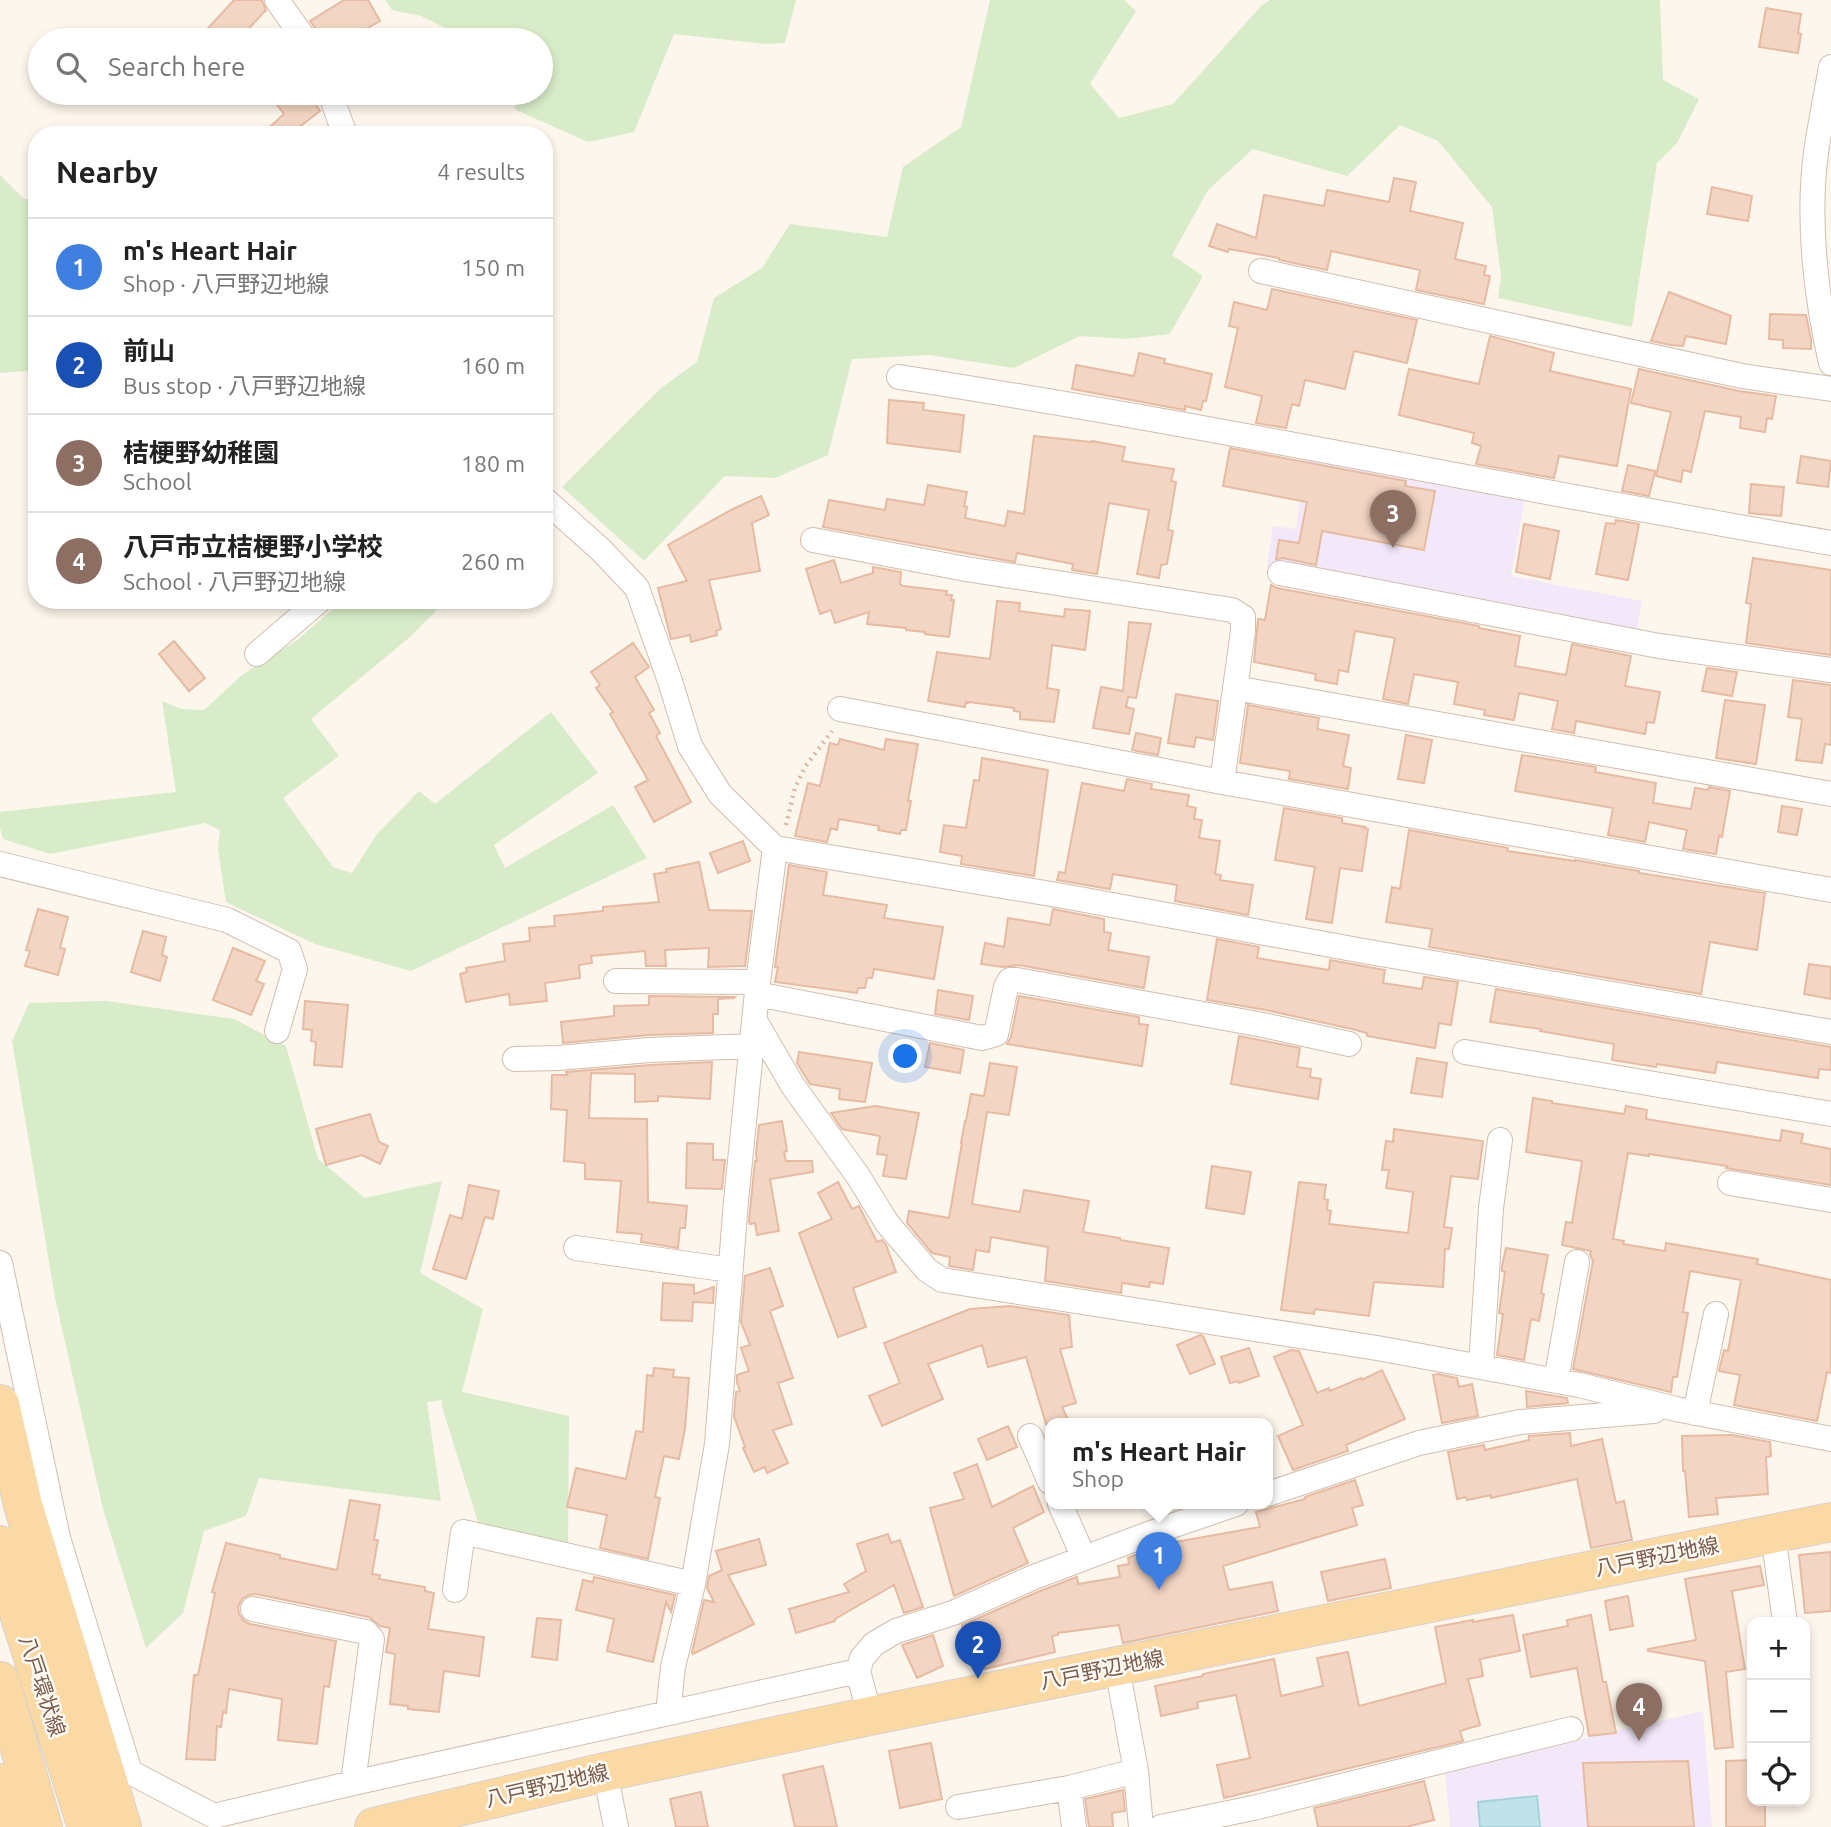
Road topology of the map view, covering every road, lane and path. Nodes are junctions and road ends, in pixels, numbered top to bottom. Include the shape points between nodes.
1 (278, 0) edge
2 (297, 28) edge
3 (1831, 67) edge
4 (334, 105) edge
5 (1827, 111) edge
6 (342, 126) edge
7 (1261, 271) dead end
8 (1827, 331) edge
9 (1831, 363) edge
10 (900, 377) dead end
11 (1831, 389) edge
12 (553, 507) edge
13 (813, 540) dead end
14 (1831, 543) edge
15 (1280, 573) dead end
16 (310, 609) edge
17 (257, 654) dead end
18 (1831, 670) edge
19 (1235, 688) junction
20 (840, 709) joint
21 (1222, 782) junction
22 (1831, 794) edge
23 (775, 848) junction
24 (0, 864) edge
25 (1831, 890) edge
26 (616, 981) dead end
27 (758, 988) junction
28 (755, 1021) junction
29 (277, 1031) dead end
30 (1831, 1032) edge
31 (1349, 1044) dead end
32 (752, 1046) junction
33 (1465, 1052) dead end
34 (515, 1059) dead end
35 (1831, 1114) edge
36 (1500, 1140) dead end
37 (1730, 1183) dead end
38 (1831, 1200) edge
39 (576, 1248) dead end
40 (1577, 1262) dead end
41 (0, 1263) edge
42 (730, 1270) junction
43 (1716, 1314) dead end
44 (1481, 1367) junction
45 (1556, 1381) junction
46 (0, 1404) edge
47 (1686, 1411) junction
48 (1030, 1436) dead end
49 (1831, 1439) edge
50 (1045, 1469) edge
51 (1273, 1492) edge
52 (1062, 1509) edge
53 (1221, 1509) edge
54 (1831, 1522) edge
55 (1773, 1534) junction
56 (0, 1545) edge
57 (1084, 1558) junction
58 (693, 1584) junction
59 (455, 1590) dead end
60 (253, 1609) dead end
61 (1784, 1617) edge
62 (1117, 1667) junction
63 (858, 1671) junction
64 (0, 1681) edge
65 (668, 1713) junction
66 (870, 1716) junction
67 (1571, 1729) dead end
68 (1136, 1771) junction
69 (605, 1772) junction
70 (0, 1783) edge
71 (354, 1783) junction
72 (1069, 1788) junction
73 (958, 1807) dead end
74 (12, 1827) edge
75 (43, 1827) edge
76 (87, 1827) edge
77 (121, 1827) edge
78 (374, 1827) edge
79 (616, 1827) edge
80 (1074, 1827) edge
81 (1141, 1827) edge
82 (1161, 1827) edge

1 - 2 street
3 - 5 street
4 - 6 street
5 - 8 street via 1816,153 1813,193 1815,272
7 - 11 street via 1742,376
8 - 9 street
10 - 14 street via 1174,422
12 - 23 street via 637,587 690,746 720,794
13 - 19 street via 1232,610 1242,617 1243,631
15 - 18 street via 1659,646
16 - 17 street
19 - 21 street
19 - 22 street
20 - 21 street
20 - 23 path via 832,731 795,788 786,828
21 - 25 street
23 - 27 street
23 - 30 street
24 - 29 street via 227,920 289,951 295,968
26 - 27 street
27 - 28 street
27 - 31 street via 982,1038 996,1034 1006,986 1017,980
28 - 32 street
28 - 44 street via 793,1086 887,1223 927,1270 942,1280
32 - 34 street
32 - 42 street
33 - 35 street
36 - 44 street
37 - 38 street
39 - 42 street
40 - 45 street
41 - 71 street via 58,1538 130,1772 214,1816
42 - 58 street via 717,1444
43 - 47 street
44 - 45 street
45 - 47 street
46 - 77 main road via 23,1505
47 - 49 street
47 - 51 street via 1520,1422 1419,1443
48 - 50 street
52 - 57 street
53 - 57 street
54 - 55 main road, 八戸野辺地線
55 - 61 street
55 - 62 main road, 八戸野辺地線
56 - 76 main road, 八戸環状線
57 - 63 street via 896,1631 874,1644
58 - 59 street via 463,1532
58 - 65 street via 673,1667
60 - 71 street via 366,1632 372,1639
62 - 66 main road, 八戸野辺地線
62 - 68 street
63 - 65 street
63 - 66 street
64 - 75 main road, 八戸環状線
65 - 71 street
66 - 69 main road, 八戸野辺地線
67 - 82 street
68 - 72 street
68 - 81 street
69 - 78 main road, 八戸野辺地線
69 - 79 street
70 - 74 main road
72 - 73 street
72 - 80 street

